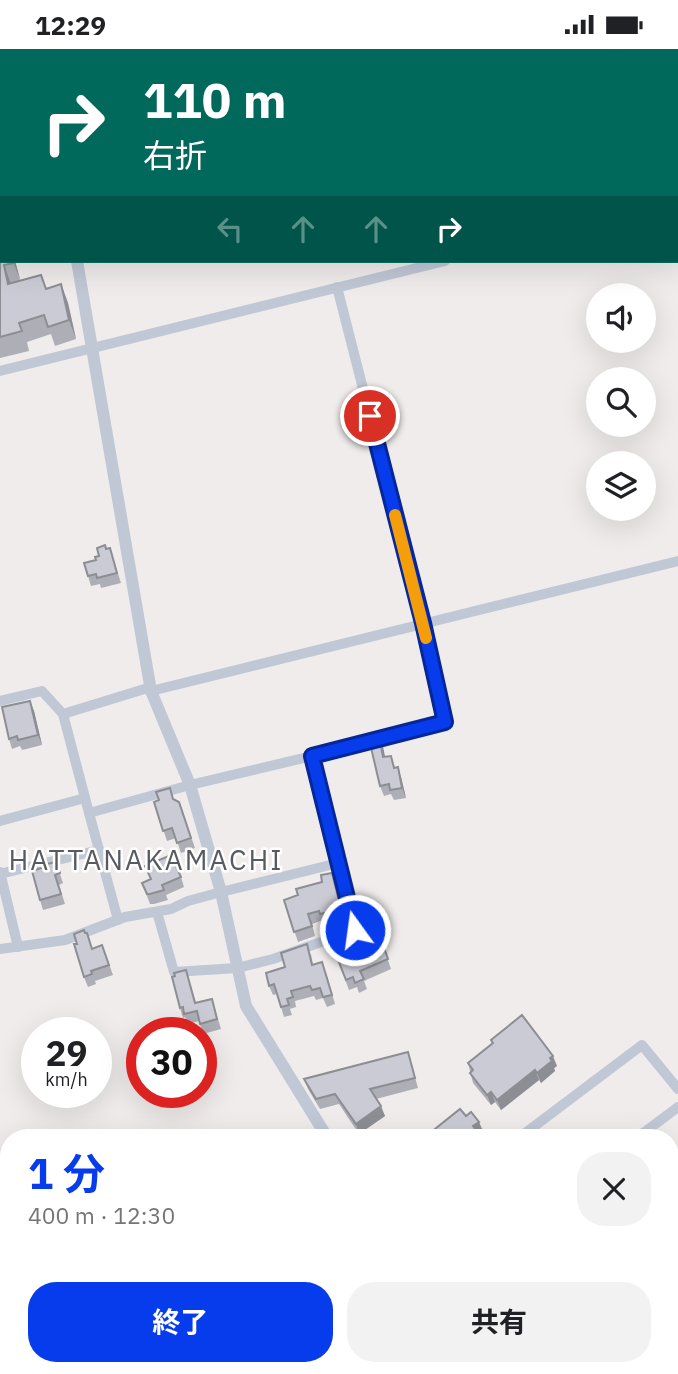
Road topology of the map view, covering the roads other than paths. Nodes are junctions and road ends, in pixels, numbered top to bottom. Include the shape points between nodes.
1 (77, 263) edge
2 (437, 263) edge
3 (337, 287) junction
4 (90, 348) junction
5 (0, 371) edge
6 (678, 561) edge
7 (423, 623) junction
8 (151, 689) junction
9 (0, 701) edge
10 (63, 713) junction
11 (312, 756) junction
12 (190, 785) junction
13 (85, 798) junction
14 (89, 813) junction
15 (0, 821) edge
16 (99, 851) junction
17 (338, 863) junction
18 (0, 873) edge
19 (221, 892) junction
20 (157, 912) junction
21 (118, 920) junction
22 (18, 947) junction
23 (0, 949) edge
24 (237, 968) junction
25 (678, 1089) edge
26 (678, 1107) edge
27 (322, 1129) edge
28 (531, 1129) edge
29 (649, 1129) edge

1 - 4 street
2 - 3 street
3 - 4 street
3 - 7 street
4 - 5 street
4 - 8 street
6 - 7 street
7 - 8 street
7 - 11 street via 445,722
8 - 10 street
8 - 12 street
9 - 10 street via 42,691
10 - 13 street
11 - 12 street
11 - 17 street
12 - 14 street
12 - 19 street
13 - 14 street
13 - 15 street
14 - 16 street
16 - 18 street
16 - 21 street
17 - 19 street
17 - 24 street via 355,930
18 - 22 street
19 - 20 street
19 - 24 street
20 - 21 street
20 - 24 street via 174,972
21 - 22 street via 65,940
22 - 23 street
24 - 27 street via 246,1006
25 - 28 street via 642,1045
26 - 29 street

